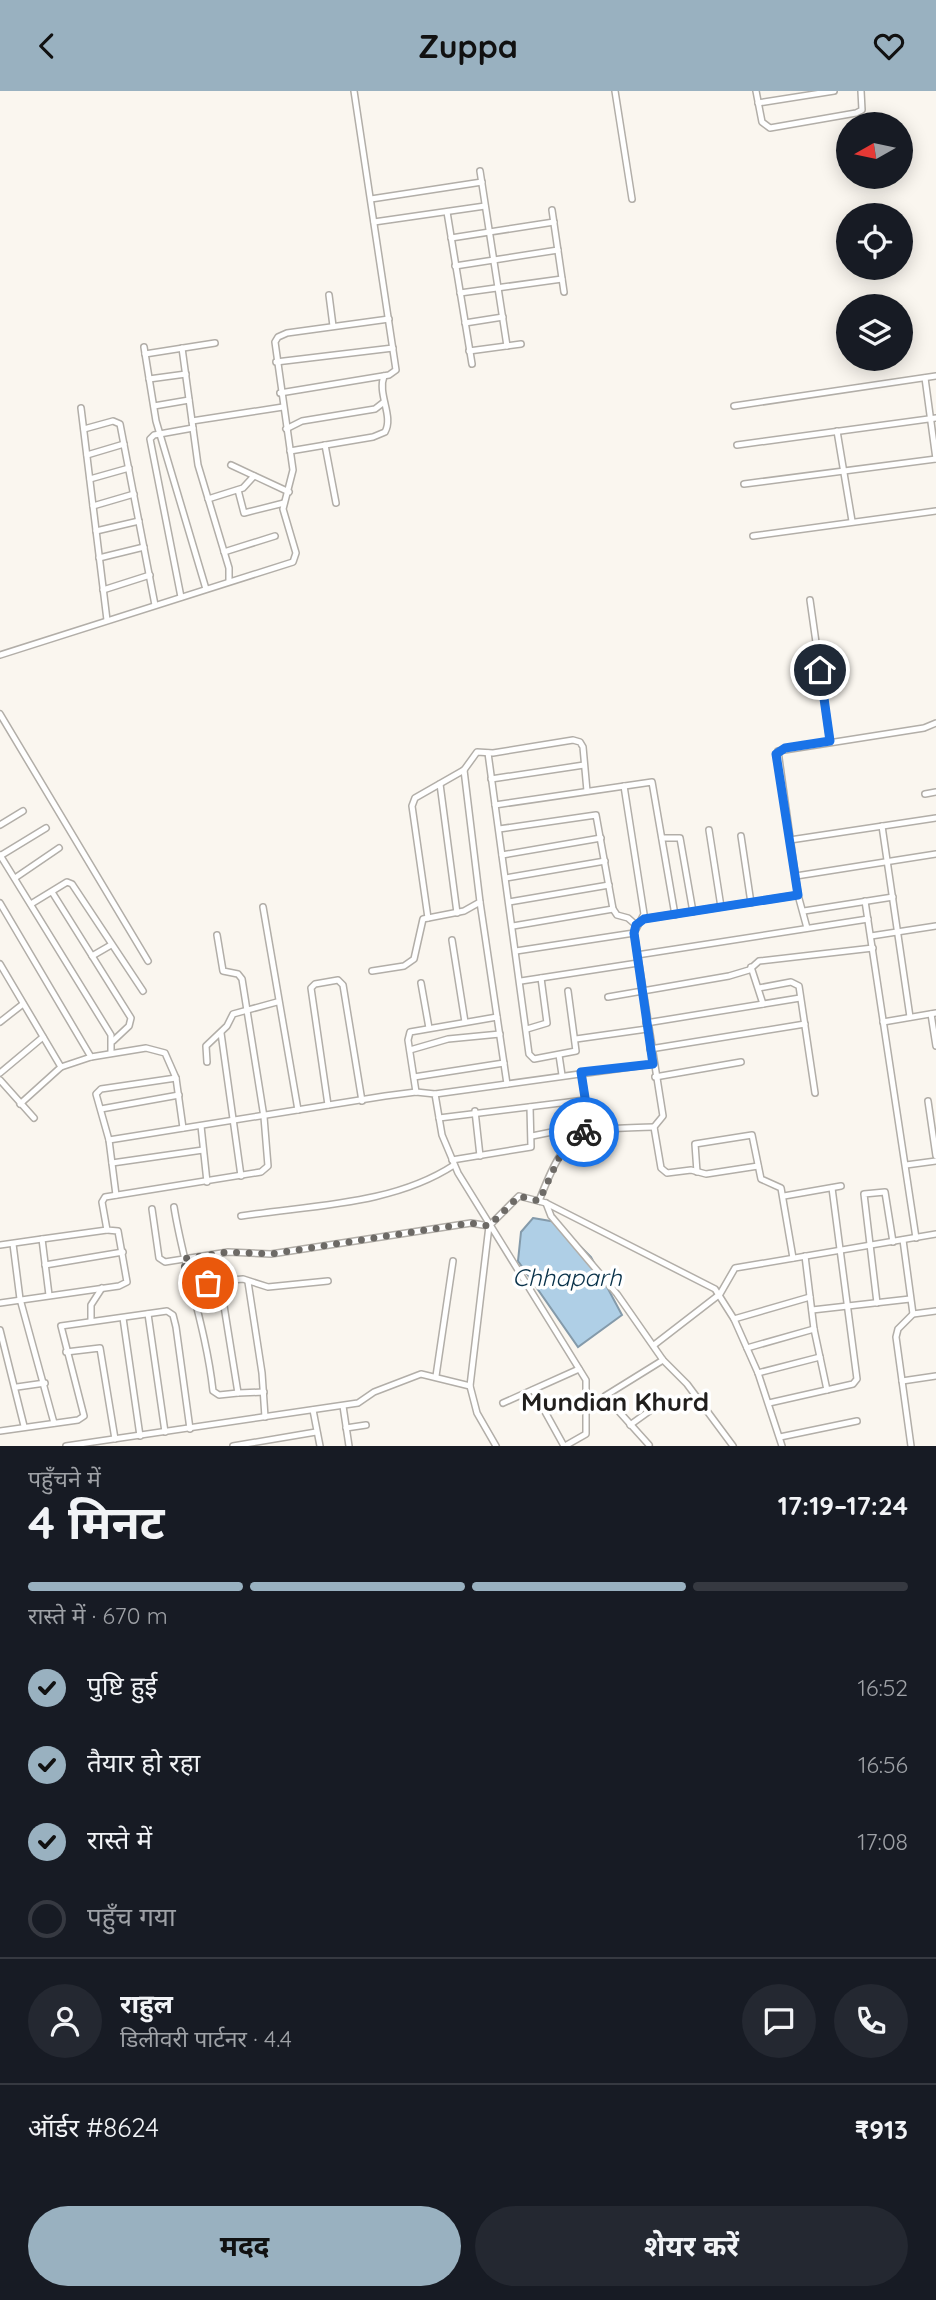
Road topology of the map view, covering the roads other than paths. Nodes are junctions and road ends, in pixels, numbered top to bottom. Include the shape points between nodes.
1 (354, 91) edge
2 (615, 91) edge
3 (756, 91) edge
4 (834, 91) edge
5 (861, 91) edge
6 (758, 103) junction
7 (480, 171) dead end
8 (482, 183) junction
9 (371, 199) junction
10 (632, 199) dead end
11 (485, 206) junction
12 (552, 210) dead end
13 (447, 212) junction
14 (374, 222) junction
15 (554, 222) junction
16 (489, 232) junction
17 (451, 238) junction
18 (558, 250) junction
19 (494, 260) junction
20 (455, 266) junction
21 (562, 279) junction
22 (498, 288) junction
23 (564, 292) dead end
24 (460, 293) junction
25 (329, 295) dead end
26 (503, 317) junction
27 (389, 319) junction
28 (465, 323) junction
29 (334, 326) junction
30 (215, 343) dead end
31 (521, 344) dead end
32 (507, 346) junction
33 (182, 348) junction
34 (393, 348) junction
35 (469, 351) junction
36 (276, 362) junction
37 (471, 364) dead end
38 (186, 374) junction
39 (384, 376) junction
40 (936, 376) edge
41 (925, 378) junction
42 (149, 379) junction
43 (280, 393) junction
44 (189, 400) junction
45 (384, 402) junction
46 (154, 406) junction
47 (734, 406) dead end
48 (283, 407) junction
49 (81, 408) dead end
50 (933, 418) edge
51 (193, 425) junction
52 (84, 429) junction
53 (286, 429) junction
54 (837, 431) junction
55 (160, 434) junction
56 (124, 444) junction
57 (325, 445) junction
58 (737, 445) dead end
59 (290, 451) junction
60 (87, 455) junction
61 (936, 459) edge
62 (231, 465) dead end
63 (129, 468) junction
64 (844, 471) junction
65 (254, 476) junction
66 (90, 479) junction
67 (744, 484) dead end
68 (238, 490) junction
69 (289, 492) junction
70 (134, 494) junction
71 (208, 499) junction
72 (284, 503) junction
73 (336, 503) dead end
74 (93, 506) junction
75 (936, 510) edge
76 (139, 521) junction
77 (852, 521) junction
78 (96, 531) junction
79 (275, 536) dead end
80 (753, 536) dead end
81 (144, 547) junction
82 (224, 552) junction
83 (99, 558) junction
84 (150, 576) junction
85 (229, 582) junction
86 (206, 589) junction
87 (103, 590) junction
88 (181, 597) junction
89 (810, 600) dead end
90 (155, 605) junction
91 (107, 620) junction
92 (0, 655) edge
93 (0, 714) edge
94 (936, 723) edge
95 (830, 741) junction
96 (488, 753) junction
97 (584, 765) junction
98 (464, 770) junction
99 (491, 779) junction
100 (440, 785) junction
101 (624, 786) junction
102 (587, 791) junction
103 (936, 792) edge
104 (925, 793) dead end
105 (495, 805) junction
106 (23, 811) dead end
107 (936, 818) edge
108 (0, 825) edge
109 (882, 826) junction
110 (46, 828) dead end
111 (499, 829) junction
112 (709, 830) dead end
113 (741, 837) dead end
114 (601, 838) junction
115 (662, 838) junction
116 (790, 840) junction
117 (59, 848) dead end
118 (936, 854) edge
119 (502, 855) junction
120 (0, 856) edge
121 (605, 861) junction
122 (888, 862) junction
123 (796, 876) junction
124 (15, 878) junction
125 (506, 878) junction
126 (609, 885) junction
127 (52, 892) junction
128 (798, 895) junction
129 (893, 897) junction
130 (865, 901) junction
131 (480, 902) junction
132 (509, 902) junction
133 (0, 903) edge
134 (751, 903) junction
135 (31, 904) junction
136 (263, 907) dead end
137 (721, 907) junction
138 (613, 909) junction
139 (804, 911) junction
140 (457, 912) junction
141 (693, 912) junction
142 (675, 915) junction
143 (428, 918) junction
144 (644, 919) junction
145 (868, 919) junction
146 (636, 925) junction
147 (513, 926) junction
148 (936, 926) edge
149 (807, 928) junction
150 (899, 932) junction
151 (634, 933) junction
152 (217, 935) dead end
153 (871, 936) junction
154 (452, 940) dead end
155 (111, 945) junction
156 (873, 948) junction
157 (516, 951) junction
158 (637, 955) junction
159 (92, 956) junction
160 (148, 961) dead end
161 (638, 963) junction
162 (0, 964) edge
163 (751, 967) junction
164 (372, 971) dead end
165 (2, 972) edge
166 (541, 978) junction
167 (521, 981) junction
168 (421, 983) dead end
169 (759, 988) junction
170 (143, 991) dead end
171 (568, 991) dead end
172 (642, 991) junction
173 (608, 996) dead end
174 (800, 998) junction
175 (277, 1002) junction
176 (23, 1004) junction
177 (763, 1004) junction
178 (247, 1008) junction
179 (933, 1014) edge
180 (497, 1017) junction
181 (910, 1017) junction
182 (0, 1022) edge
183 (465, 1022) junction
184 (883, 1022) junction
185 (805, 1024) junction
186 (647, 1026) junction
187 (429, 1028) junction
188 (527, 1029) junction
189 (221, 1033) junction
190 (500, 1034) junction
191 (43, 1037) junction
192 (576, 1039) junction
193 (113, 1041) junction
194 (936, 1046) edge
195 (650, 1049) junction
196 (410, 1050) junction
197 (111, 1053) junction
198 (559, 1055) junction
199 (91, 1057) junction
200 (207, 1062) dead end
201 (741, 1062) dead end
202 (504, 1063) junction
203 (653, 1064) junction
204 (61, 1067) junction
205 (581, 1072) junction
206 (0, 1073) edge
207 (562, 1075) junction
208 (176, 1077) junction
209 (414, 1077) junction
210 (655, 1077) junction
211 (0, 1080) edge
212 (507, 1084) junction
213 (416, 1092) junction
214 (815, 1093) dead end
215 (435, 1094) junction
216 (179, 1095) junction
217 (585, 1100) junction
218 (362, 1101) junction
219 (928, 1101) dead end
220 (20, 1104) junction
221 (328, 1105) junction
222 (530, 1107) junction
223 (101, 1109) junction
224 (298, 1110) junction
225 (475, 1111) junction
226 (264, 1117) junction
227 (34, 1118) dead end
228 (439, 1118) junction
229 (233, 1121) junction
230 (201, 1126) junction
231 (654, 1127) junction
232 (183, 1128) junction
233 (590, 1130) junction
234 (532, 1136) junction
235 (109, 1140) junction
236 (567, 1144) junction
237 (203, 1150) junction
238 (480, 1156) junction
239 (936, 1159) edge
240 (112, 1163) junction
241 (453, 1163) junction
242 (906, 1165) junction
243 (758, 1166) junction
244 (697, 1172) junction
245 (240, 1175) junction
246 (207, 1182) junction
247 (841, 1186) dead end
248 (832, 1188) junction
249 (116, 1195) junction
250 (784, 1196) junction
251 (539, 1201) junction
252 (546, 1203) junction
253 (174, 1206) dead end
254 (152, 1209) dead end
255 (240, 1216) dead end
256 (489, 1226) junction
257 (107, 1230) junction
258 (936, 1234) edge
259 (916, 1238) junction
260 (43, 1239) junction
261 (903, 1240) junction
262 (893, 1242) junction
263 (13, 1244) junction
264 (0, 1245) edge
265 (869, 1247) junction
266 (839, 1251) junction
267 (122, 1252) junction
268 (806, 1256) junction
269 (793, 1258) junction
270 (182, 1259) junction
271 (453, 1261) dead end
272 (45, 1265) junction
273 (219, 1281) junction
274 (328, 1281) dead end
275 (248, 1282) junction
276 (191, 1286) junction
277 (102, 1288) junction
278 (720, 1294) junction
279 (49, 1295) junction
280 (810, 1297) junction
281 (20, 1299) junction
282 (910, 1299) junction
283 (0, 1303) edge
284 (877, 1303) junction
285 (847, 1306) junction
286 (812, 1310) junction
287 (936, 1311) edge
288 (148, 1314) junction
289 (912, 1314) junction
290 (122, 1318) junction
291 (734, 1319) junction
292 (91, 1321) junction
293 (814, 1329) junction
294 (0, 1330) edge
295 (654, 1345) junction
296 (747, 1347) junction
297 (66, 1352) junction
298 (820, 1357) junction
299 (663, 1360) junction
300 (579, 1369) junction
301 (758, 1373) junction
302 (436, 1376) junction
303 (936, 1376) edge
304 (902, 1381) junction
305 (45, 1383) junction
306 (470, 1386) junction
307 (17, 1387) junction
308 (533, 1390) junction
309 (827, 1390) junction
310 (264, 1392) junction
311 (238, 1393) junction
312 (503, 1403) dead end
313 (769, 1403) junction
314 (343, 1406) junction
315 (655, 1407) dead end
316 (313, 1411) junction
317 (265, 1417) junction
318 (857, 1421) dead end
319 (54, 1423) junction
320 (366, 1425) dead end
321 (630, 1425) junction
322 (24, 1426) junction
323 (346, 1428) junction
324 (190, 1429) junction
325 (0, 1431) edge
326 (165, 1432) junction
327 (316, 1432) junction
328 (140, 1436) junction
329 (780, 1437) junction
330 (123, 1438) junction
331 (115, 1439) junction
332 (563, 1444) edge
333 (649, 1445) edge
334 (66, 1446) edge
335 (124, 1446) edge
336 (233, 1446) edge
337 (320, 1446) edge
338 (349, 1446) edge
339 (496, 1446) edge
340 (553, 1446) edge
341 (733, 1446) edge
342 (782, 1446) edge
343 (911, 1446) edge

1 - 9 street
2 - 10 street
3 - 6 street
4 - 6 street
5 - 6 street via 862,110 856,113 770,128 762,122
7 - 8 street
8 - 9 street
8 - 11 street
9 - 14 street
11 - 13 street
11 - 16 street
12 - 15 street
13 - 14 street
13 - 17 street
14 - 27 street
15 - 16 street
15 - 18 street
16 - 17 street
16 - 19 street
17 - 20 street
18 - 19 street
18 - 21 street
19 - 20 street
19 - 22 street
20 - 24 street
21 - 22 street
21 - 23 street
22 - 24 street
22 - 26 street
24 - 28 street
25 - 29 street
26 - 28 street
26 - 32 street
27 - 29 street
27 - 34 street
28 - 35 street
29 - 36 street via 282,334 275,342
30 - 33 street
31 - 32 street
32 - 35 street
33 - 38 street
33 - 42 street via 145,351
34 - 36 street
34 - 39 street via 396,370
35 - 37 street
36 - 43 street
38 - 42 street
38 - 44 street
39 - 43 street
39 - 45 street
40 - 41 street
41 - 47 street
41 - 50 street
42 - 46 street
43 - 48 street
44 - 46 street
44 - 51 street
45 - 53 street via 376,409 302,421
45 - 57 street via 385,432
46 - 55 street
48 - 51 street
48 - 53 street
49 - 52 street
50 - 54 street
50 - 61 street
51 - 55 street
51 - 71 street
52 - 56 street via 116,421
52 - 60 street
53 - 59 street
54 - 58 street
54 - 64 street
55 - 86 street
55 - 88 street via 151,437 150,443
56 - 60 street
56 - 63 street
57 - 59 street
57 - 73 street
59 - 69 street via 294,478
60 - 66 street
61 - 64 street
62 - 65 street
63 - 66 street
63 - 70 street
64 - 67 street
64 - 77 street
65 - 68 street
65 - 69 street
66 - 74 street
68 - 71 street
68 - 72 street via 244,513
69 - 72 street
70 - 74 street
70 - 76 street
71 - 82 street
72 - 85 street via 296,554 293,562
74 - 78 street
75 - 77 street
76 - 78 street
76 - 81 street
77 - 80 street
78 - 83 street
79 - 82 street
81 - 83 street
81 - 84 street
82 - 85 street
83 - 87 street
84 - 87 street
84 - 90 street
85 - 86 street
86 - 88 street
87 - 91 street
88 - 90 street
89 - 95 street
90 - 91 street
91 - 92 street
93 - 160 street
94 - 95 street
95 - 116 street via 778,751
96 - 97 street via 577,741 583,747
96 - 98 street via 477,752
96 - 99 street
97 - 99 street
97 - 102 street
98 - 100 street
98 - 131 street
99 - 105 street
100 - 140 street
100 - 143 street via 415,798 412,806
101 - 102 street
101 - 115 street via 653,784
101 - 144 street
102 - 105 street
103 - 104 street
105 - 111 street
106 - 108 street
107 - 109 street
109 - 116 street
109 - 122 street
110 - 120 street
111 - 114 street via 594,814
111 - 119 street
112 - 137 street
113 - 134 street
114 - 119 street
114 - 121 street
115 - 141 street via 680,838
115 - 142 street
116 - 123 street
117 - 124 street
118 - 122 street
119 - 125 street
120 - 124 street
121 - 125 street
121 - 126 street
122 - 123 street
122 - 129 street
123 - 128 street
124 - 135 street
125 - 132 street
126 - 132 street
126 - 138 street
127 - 135 street
127 - 155 street via 72,884
127 - 159 street
128 - 134 street
128 - 139 street
129 - 130 street
129 - 150 street
130 - 139 street
130 - 145 street
131 - 140 street
131 - 180 street
132 - 147 street
133 - 199 street
134 - 137 street
135 - 193 street
136 - 175 street
137 - 141 street
138 - 146 street
138 - 147 street
139 - 149 street
140 - 143 street
141 - 142 street
142 - 144 street
143 - 164 street via 420,922 414,959
144 - 146 street
145 - 149 street
145 - 153 street
146 - 151 street
147 - 157 street
148 - 150 street
149 - 158 street
150 - 153 street
150 - 181 street
151 - 157 street
151 - 158 street
152 - 178 street via 223,971 240,976
153 - 156 street
154 - 183 street
155 - 159 street
155 - 170 street
156 - 163 street via 771,960
156 - 184 street
157 - 167 street
158 - 161 street
159 - 193 street via 131,1018 130,1026
161 - 166 street
161 - 172 street
162 - 165 street
163 - 169 street
163 - 172 street via 729,976
165 - 176 street
166 - 167 street
166 - 188 street via 547,1023
167 - 188 street
168 - 187 street
169 - 174 street via 796,983
169 - 177 street
171 - 192 street
172 - 173 street
172 - 186 street
174 - 177 street
174 - 185 street
175 - 178 street
175 - 224 street
176 - 182 street
176 - 191 street
177 - 186 street
178 - 189 street via 233,1014
178 - 226 street
179 - 181 street
179 - 194 street
180 - 183 street
180 - 190 street
181 - 184 street
183 - 187 street
184 - 242 street
185 - 195 street
185 - 214 street
186 - 192 street
186 - 195 street
187 - 196 street via 410,1032
188 - 198 street via 530,1057
189 - 200 street via 206,1046
189 - 229 street
190 - 196 street via 447,1039
190 - 202 street
191 - 204 street
191 - 206 street
192 - 198 street via 576,1051
193 - 197 street
195 - 203 street
196 - 209 street
197 - 199 street
197 - 208 street via 156,1048 165,1053
198 - 207 street
199 - 204 street
201 - 210 street
202 - 209 street
202 - 212 street
203 - 205 street
203 - 210 street
204 - 220 street
205 - 207 street
205 - 217 street
207 - 212 street
208 - 216 street
208 - 223 street via 101,1089 96,1094
209 - 213 street
210 - 231 street via 663,1116
211 - 220 street
212 - 215 street
213 - 215 street
213 - 218 street
215 - 228 street
216 - 223 street
216 - 232 street
217 - 222 street
217 - 233 street
218 - 221 street
218 - 221 street via 344,985 338,980 311,988
219 - 239 street
220 - 227 street
221 - 224 street
222 - 225 street
222 - 234 street
223 - 235 street
224 - 226 street
225 - 228 street
225 - 238 street
226 - 229 street
226 - 245 street via 268,1166 261,1172
228 - 241 street
229 - 230 street
229 - 245 street
230 - 232 street
230 - 237 street
231 - 233 street
231 - 244 street via 663,1172
232 - 235 street
233 - 236 street
234 - 236 street via 557,1131
234 - 238 street via 527,1149
235 - 240 street
236 - 251 street
237 - 240 street
237 - 246 street
238 - 241 street
239 - 242 street
240 - 249 street
241 - 255 street via 424,1184 391,1193
241 - 256 street
242 - 259 street
243 - 244 street
243 - 244 street via 754,1139 748,1134 695,1144
243 - 250 street via 761,1179 781,1188
245 - 246 street
246 - 249 street
247 - 248 street
248 - 250 street
248 - 266 street
249 - 257 street via 103,1199
250 - 269 street
251 - 252 street
251 - 256 street via 519,1196
252 - 278 street
252 - 295 street via 551,1216
253 - 270 street
254 - 270 street via 161,1262
256 - 270 street via 471,1223 271,1254 228,1252
256 - 300 street
256 - 306 street
257 - 260 street
257 - 267 street via 117,1229
258 - 259 street
259 - 261 street
260 - 263 street
260 - 272 street
261 - 262 street
261 - 282 street
262 - 265 street
262 - 265 street via 886,1195 880,1191 863,1196
263 - 264 street
263 - 281 street
265 - 266 street
265 - 284 street
266 - 268 street
266 - 285 street
267 - 272 street
267 - 277 street via 127,1282
268 - 269 street
268 - 280 street
269 - 278 street via 735,1268
270 - 276 street
271 - 302 street
272 - 279 street
273 - 275 street via 235,1278
273 - 276 street
273 - 311 street
274 - 275 street via 268,1287
275 - 310 street
276 - 311 street via 213,1391 219,1395
277 - 279 street
277 - 292 street via 91,1305
278 - 291 street
278 - 295 street
279 - 281 street
280 - 286 street
280 - 291 street
281 - 283 street
281 - 305 street
282 - 284 street
282 - 289 street
284 - 285 street
285 - 286 street
285 - 309 street via 857,1379
286 - 293 street
287 - 289 street
288 - 290 street
288 - 324 street via 167,1311 173,1315
288 - 326 street
289 - 304 street via 897,1332
290 - 292 street
290 - 328 street
291 - 296 street
292 - 297 street via 61,1326
293 - 296 street
293 - 298 street
294 - 307 street
295 - 299 street
296 - 301 street
297 - 319 street via 84,1416
297 - 331 street via 100,1348
298 - 301 street
298 - 309 street
299 - 321 street via 605,1397
299 - 341 street
300 - 308 street
300 - 332 street via 587,1386 587,1428 581,1438
301 - 313 street
302 - 306 street
302 - 314 street via 413,1377 374,1392 363,1402
303 - 304 street
304 - 343 street
305 - 307 street
305 - 319 street
306 - 339 street via 474,1407
307 - 322 street
308 - 312 street
308 - 332 street
309 - 313 street
310 - 311 street
310 - 317 street
313 - 329 street
314 - 316 street
314 - 323 street
315 - 321 street
316 - 317 street
316 - 327 street
317 - 324 street
318 - 329 street
319 - 322 street
320 - 323 street
321 - 333 street
322 - 325 street
323 - 338 street
324 - 326 street
326 - 328 street
327 - 336 street
327 - 337 street
328 - 330 street
329 - 342 street
330 - 331 street
330 - 335 street
331 - 334 street
332 - 340 street

